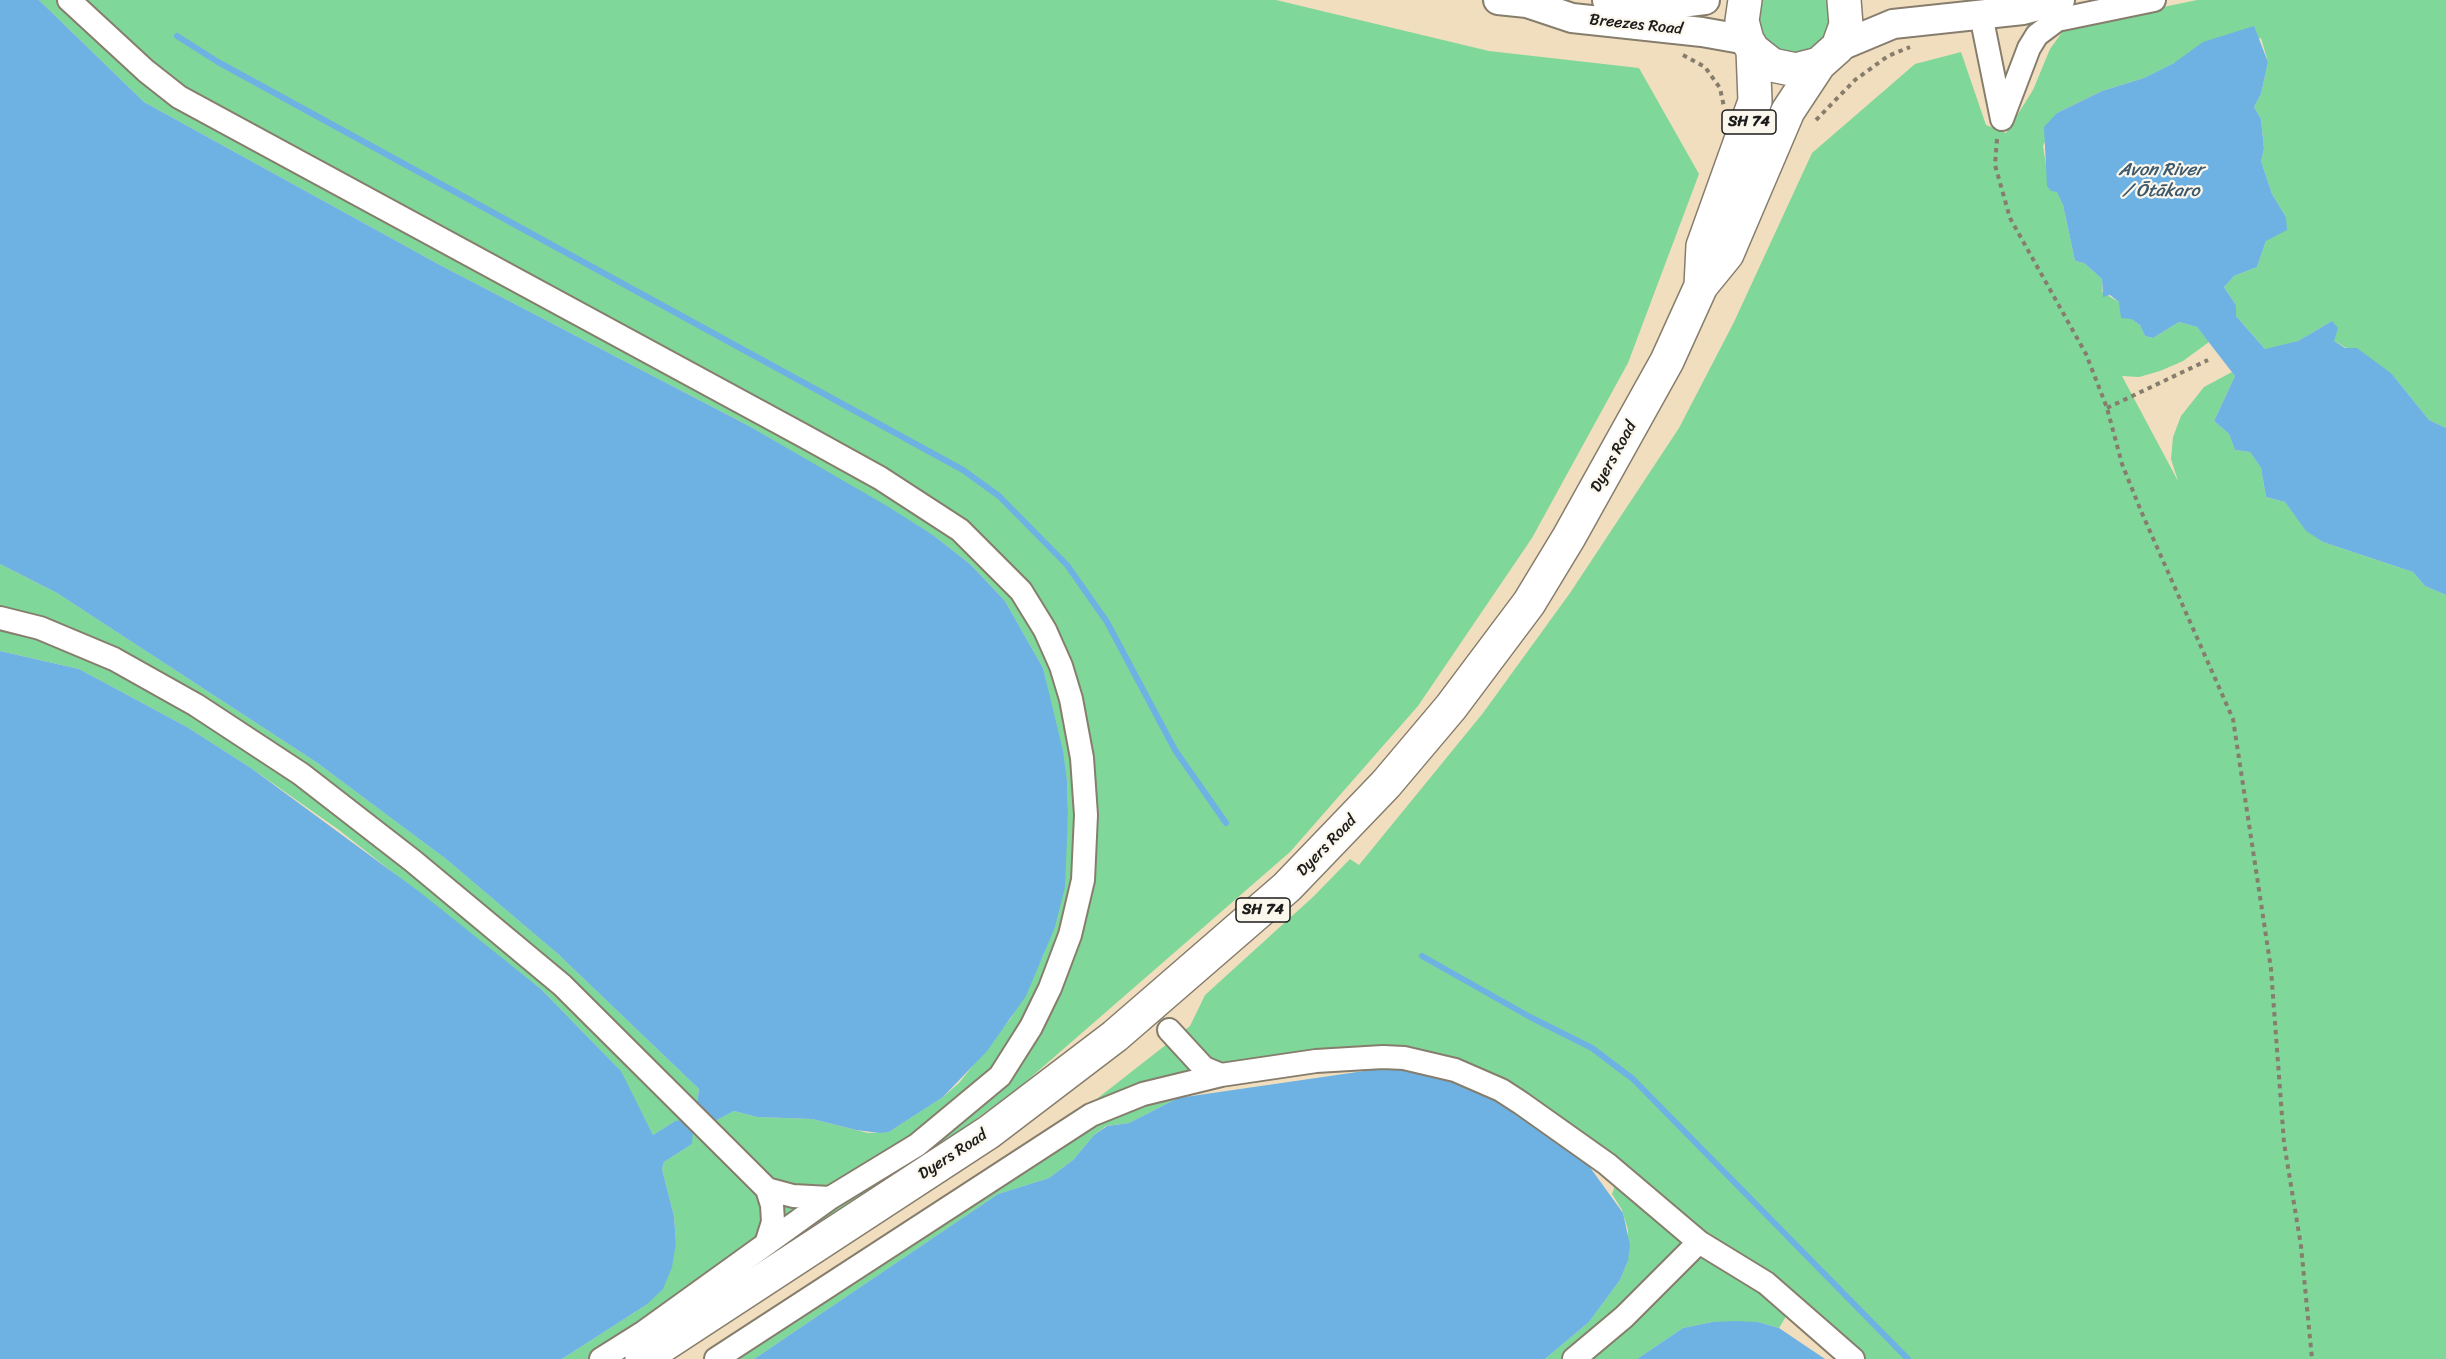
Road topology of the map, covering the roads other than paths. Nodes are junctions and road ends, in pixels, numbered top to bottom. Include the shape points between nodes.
1 (69, 0) edge
2 (1498, 0) edge
3 (1607, 0) edge
4 (1705, 0) edge
5 (1745, 0) edge
6 (1844, 0) edge
7 (2060, 0) edge
8 (2154, 0) edge
9 (1540, 2) edge
10 (1981, 15) junction
11 (1750, 45) junction
12 (1828, 55) junction
13 (1701, 286) junction
14 (0, 618) edge
15 (1169, 1030) dead end
16 (1221, 1075) junction
17 (767, 1190) junction
18 (830, 1198) junction
19 (1699, 1242) junction
20 (766, 1244) junction
21 (601, 1359) edge
22 (642, 1359) edge
23 (716, 1359) edge
24 (1574, 1359) edge
25 (1853, 1359) edge

1 - 18 lane via 179,97 880,478 960,530 1021,591 1061,666 1082,758 1086,815 1083,880 1067,945 1032,1027 1000,1076 917,1145
2 - 9 main road, Breezes Road
3 - 4 main road, Breezes Road via 1672,4
5 - 11 highway, SH 74 via 1742,21
6 - 12 highway, SH 74 via 1846,25
7 - 10 main road
8 - 10 lane via 2057,20 2037,35 2002,119
9 - 11 main road, Breezes Road via 1572,18 1702,32
10 - 12 main road via 1893,24
11 - 12 highway via 1767,62 1784,69 1808,68
11 - 13 highway, Dyers Road / SH 74 via 1755,101 1703,246
12 - 13 highway, Dyers Road / SH 74 via 1788,111 1727,254
13 - 22 highway, Dyers Road / SH 74 via 1667,361 1529,603 1443,716 1312,862 1246,926 1115,1036 989,1132
14 - 17 lane via 40,628 114,660 196,705 301,774 562,985
15 - 16 lane via 1203,1068
16 - 19 lane via 1373,1057 1404,1058 1455,1070 1501,1090 1579,1142
16 - 23 lane via 1143,1094 1082,1120
17 - 18 lane
17 - 20 lane via 772,1222
18 - 20 lane
19 - 24 lane via 1624,1317
19 - 25 lane via 1766,1283
20 - 21 lane

